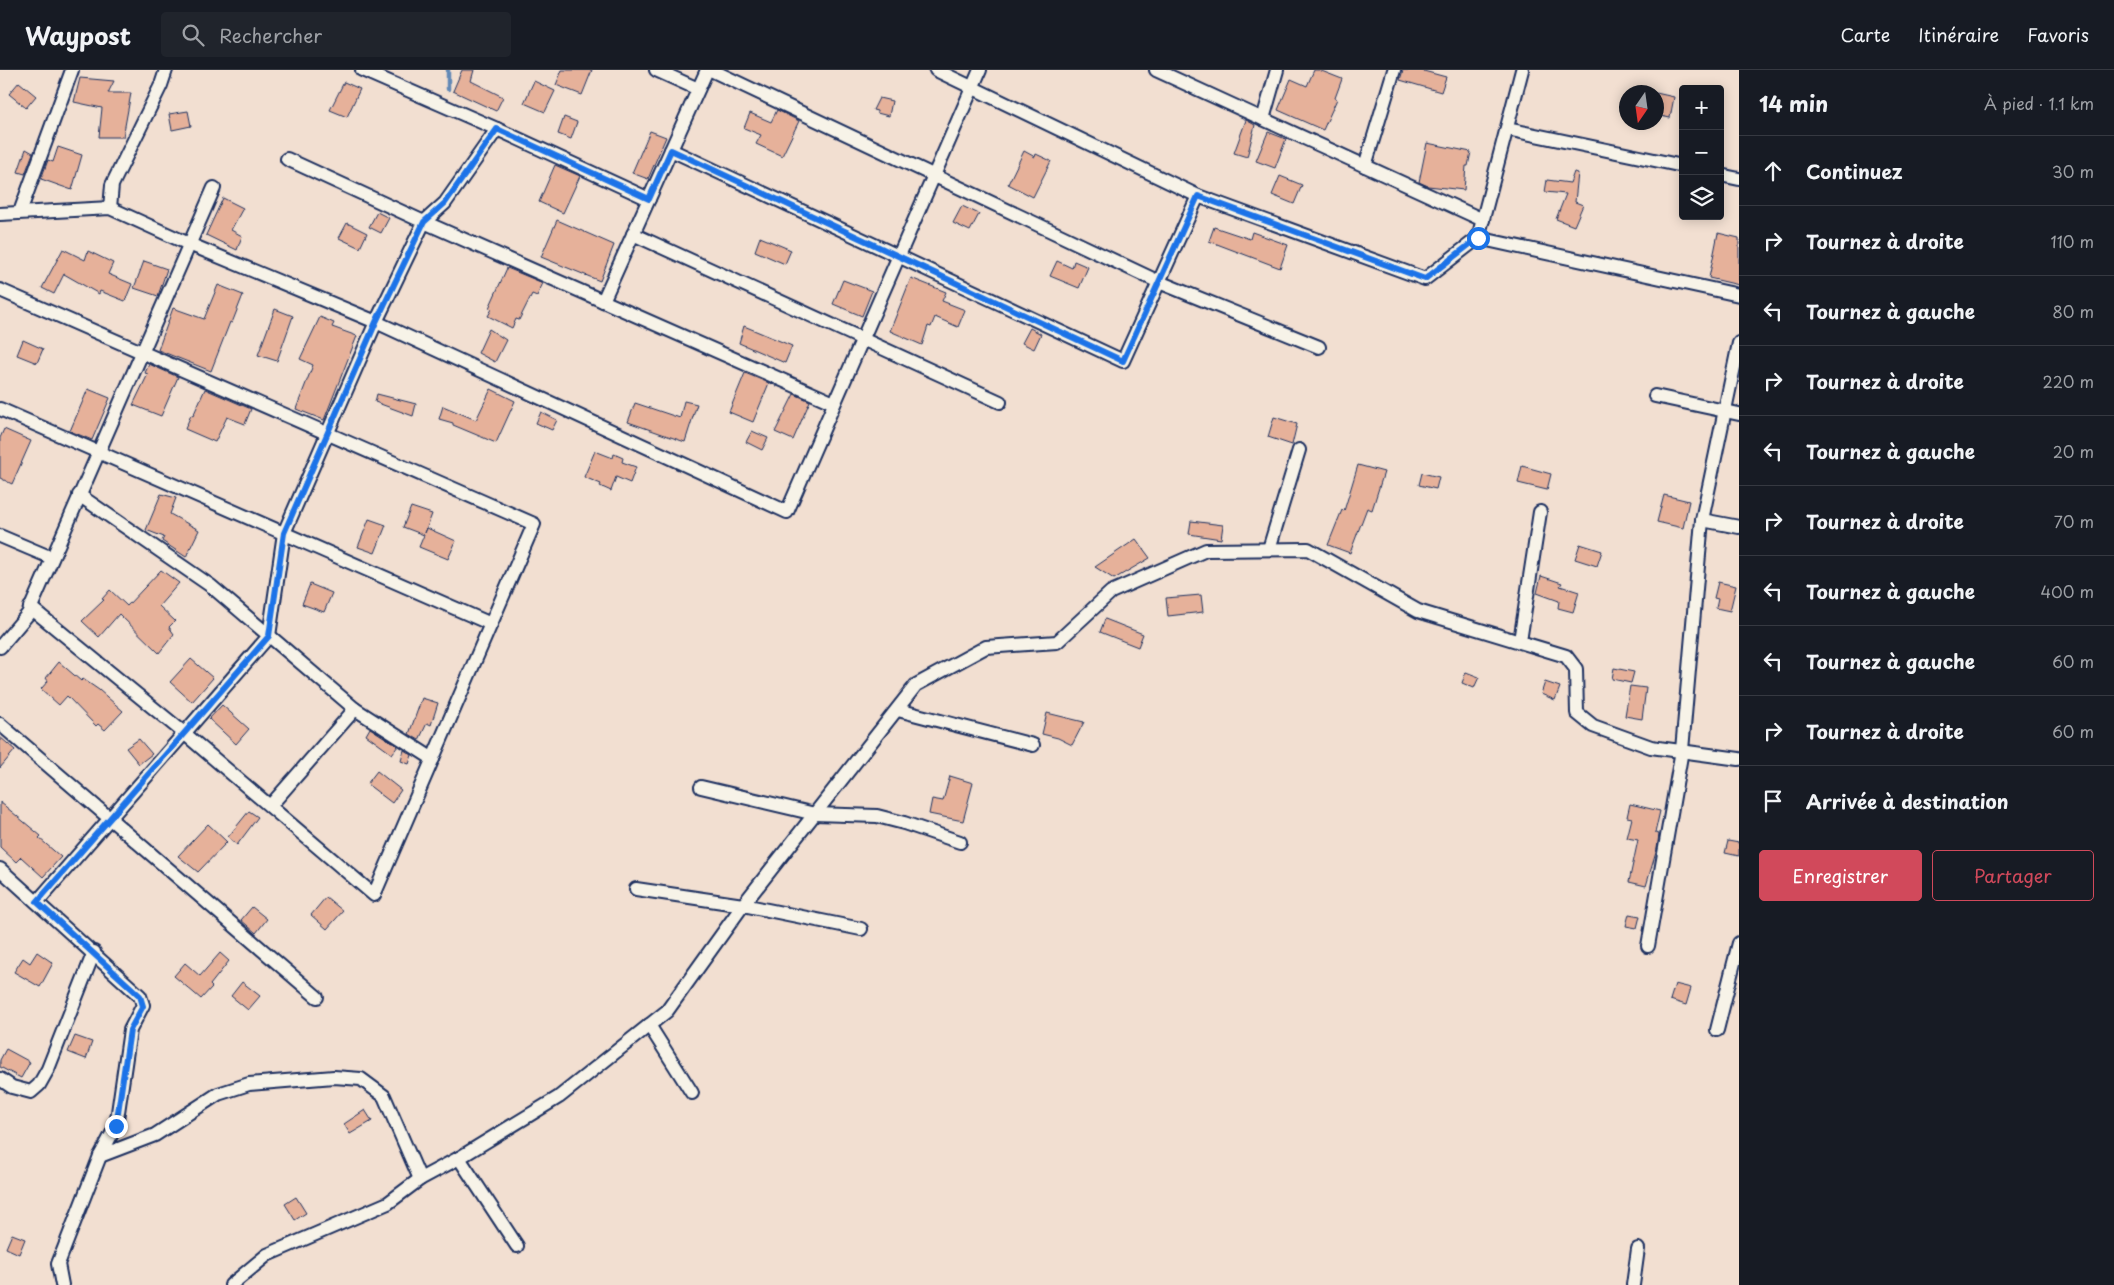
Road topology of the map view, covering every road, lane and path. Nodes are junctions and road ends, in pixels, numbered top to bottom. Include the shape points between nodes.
1 (72, 70) edge
2 (166, 70) edge
3 (362, 70) edge
4 (656, 70) edge
5 (707, 70) edge
6 (711, 70) edge
7 (936, 70) edge
8 (980, 70) edge
9 (1156, 70) edge
10 (1277, 70) edge
11 (1394, 70) edge
12 (1522, 70) edge
13 (1171, 73) edge
14 (972, 87) junction
15 (698, 89) junction
16 (1263, 119) junction
17 (1506, 128) junction
18 (497, 129) junction
19 (671, 150) junction
20 (287, 159) dead end
21 (1679, 165) edge
22 (1365, 166) junction
23 (934, 175) junction
24 (1724, 175) edge
25 (1739, 179) edge
26 (214, 188) dead end
27 (1198, 196) junction
28 (649, 199) junction
29 (110, 208) junction
30 (20, 212) junction
31 (0, 214) edge
32 (1483, 220) junction
33 (424, 222) junction
34 (633, 234) junction
35 (1478, 238) junction
36 (189, 244) junction
37 (899, 256) junction
38 (1159, 282) junction
39 (0, 290) edge
40 (1739, 294) edge
41 (603, 301) junction
42 (376, 322) junction
43 (862, 339) junction
44 (1739, 343) edge
45 (1319, 347) dead end
46 (141, 352) junction
47 (1655, 396) dead end
48 (1000, 402) dead end
49 (834, 403) junction
50 (0, 409) edge
51 (1725, 411) junction
52 (1739, 414) edge
53 (327, 434) junction
54 (1300, 450) dead end
55 (98, 452) junction
56 (79, 495) junction
57 (1540, 512) dead end
58 (1702, 520) junction
59 (1739, 527) edge
60 (284, 533) junction
61 (0, 536) edge
62 (1269, 550) junction
63 (52, 558) junction
64 (30, 607) junction
65 (491, 624) junction
66 (269, 636) junction
67 (1520, 641) junction
68 (0, 647) edge
69 (355, 709) junction
70 (898, 710) junction
71 (0, 724) edge
72 (184, 733) junction
73 (1033, 745) dead end
74 (1682, 750) junction
75 (1739, 758) edge
76 (433, 759) junction
77 (701, 788) dead end
78 (270, 806) junction
79 (815, 814) junction
80 (109, 819) junction
81 (960, 842) dead end
82 (0, 869) edge
83 (636, 889) dead end
84 (37, 902) junction
85 (743, 905) junction
86 (861, 928) dead end
87 (1739, 943) edge
88 (1648, 946) dead end
89 (94, 952) junction
90 (317, 997) dead end
91 (649, 1026) junction
92 (1717, 1030) dead end
93 (0, 1079) edge
94 (692, 1093) dead end
95 (100, 1156) junction
96 (459, 1158) junction
97 (420, 1179) junction
98 (517, 1246) dead end
99 (1638, 1249) dead end
100 (62, 1285) edge
101 (231, 1285) edge
102 (1633, 1285) edge

1 - 30 street
2 - 29 street via 112,185
3 - 18 street
4 - 15 street
5 - 15 street
6 - 23 street
7 - 14 street
8 - 14 street
9 - 13 street
10 - 16 street
11 - 22 street
12 - 17 street
13 - 16 street
14 - 23 street
14 - 27 street
15 - 19 street
16 - 22 street
17 - 21 street
17 - 32 street
18 - 28 street
18 - 33 street via 445,203
19 - 28 street
19 - 37 street
20 - 33 street
22 - 32 street
23 - 37 street
23 - 38 street
24 - 25 street
26 - 36 street
27 - 35 street via 1425,279
27 - 38 street
28 - 34 street
29 - 30 street
29 - 36 street
30 - 31 street
32 - 35 street
33 - 41 street
33 - 42 street
34 - 41 street
34 - 43 street
35 - 40 street
36 - 42 street
36 - 46 street
37 - 38 street via 1123,361
37 - 43 street
38 - 45 street
39 - 46 street
41 - 49 street
42 - 49 street via 787,512
42 - 53 street
43 - 48 street
43 - 49 street
44 - 51 street
46 - 53 street
46 - 55 street
47 - 51 street
50 - 55 street
51 - 52 street
51 - 58 street
53 - 60 street
53 - 65 street via 534,524
54 - 62 street
55 - 56 street
55 - 60 street
56 - 63 street
56 - 66 street via 211,586
57 - 67 street
58 - 59 street
58 - 74 street
60 - 65 street
60 - 66 street
61 - 63 street
62 - 67 street via 1308,549 1418,611
62 - 70 street via 1206,550 1111,592 1057,642 986,647 916,685
63 - 64 street
64 - 68 street via 28,614
64 - 72 street
65 - 76 street
66 - 69 street
66 - 72 street
67 - 74 street via 1566,656 1576,669 1578,713 1593,726 1651,747
69 - 76 street
69 - 78 street
70 - 73 street
70 - 79 street
71 - 80 street
72 - 78 street
72 - 80 street
74 - 75 street
74 - 88 street
76 - 78 street via 374,895
77 - 79 street
79 - 81 street via 877,816
79 - 85 street
80 - 84 street
80 - 90 street
82 - 84 street
83 - 85 street
84 - 89 street
85 - 86 street
85 - 91 street via 667,1011
87 - 92 street
89 - 93 street via 39,1086 31,1092 12,1087
89 - 95 street via 140,996 143,1006 130,1030 116,1126
91 - 94 street
91 - 96 street via 559,1097
95 - 97 street via 155,1135 218,1094 249,1084 361,1078 384,1096
95 - 100 street via 58,1264
96 - 97 street
96 - 98 street
97 - 101 street via 388,1202 267,1255
99 - 102 street

